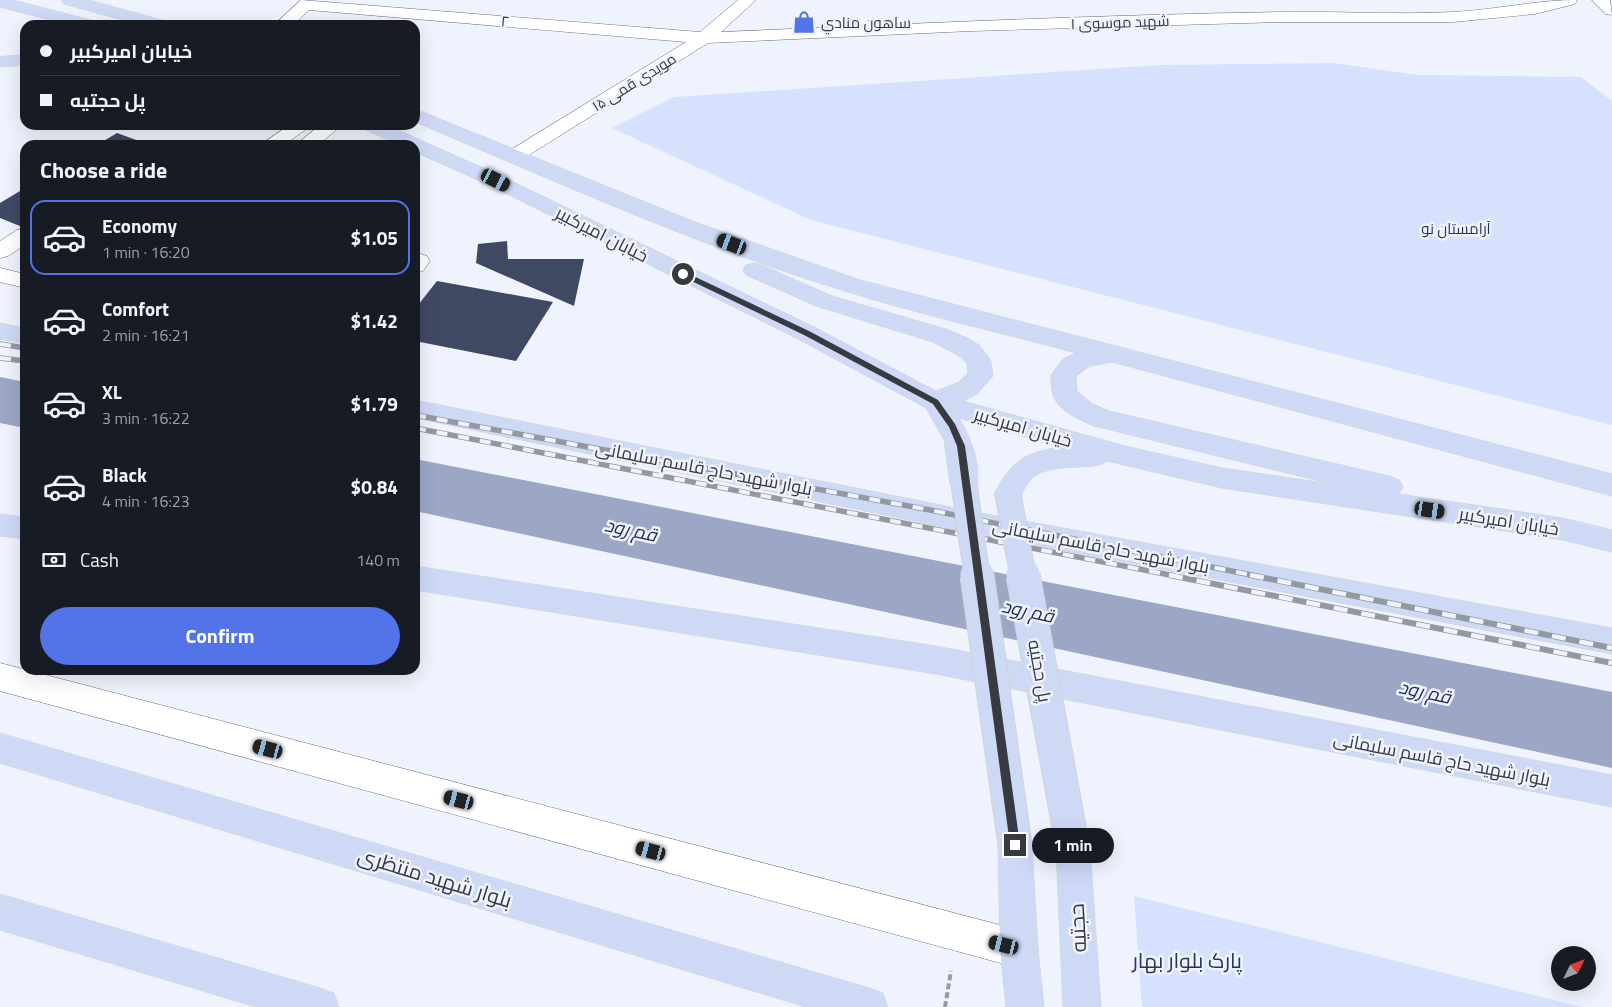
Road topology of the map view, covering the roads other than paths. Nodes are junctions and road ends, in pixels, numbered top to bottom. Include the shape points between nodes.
1 (70, 0) edge
2 (748, 0) edge
3 (1569, 0) edge
4 (1600, 0) edge
5 (0, 2) edge
6 (309, 3) edge
7 (1530, 5) edge
8 (1612, 10) edge
9 (70, 20) edge
10 (141, 20) edge
11 (289, 20) edge
12 (704, 38) junction
13 (20, 60) edge
14 (0, 62) edge
15 (420, 117) edge
16 (294, 130) edge
17 (326, 130) edge
18 (382, 130) edge
19 (278, 140) edge
20 (312, 140) edge
21 (405, 140) edge
22 (420, 147) edge
23 (514, 156) junction
24 (643, 211) junction
25 (20, 238) edge
26 (0, 252) edge
27 (0, 275) edge
28 (20, 280) edge
29 (0, 331) edge
30 (20, 335) edge
31 (1110, 354) junction
32 (935, 402) junction
33 (420, 410) edge
34 (1125, 456) junction
35 (1612, 485) edge
36 (0, 525) edge
37 (20, 527) edge
38 (1563, 529) junction
39 (1612, 541) edge
40 (420, 579) edge
41 (1612, 641) edge
42 (0, 677) edge
43 (0, 748) edge
44 (1612, 791) edge
45 (1073, 848) joint
46 (0, 912) edge
47 (1019, 950) junction
48 (252, 998) edge
49 (320, 1007) edge
50 (869, 1007) edge
51 (1025, 1007) edge
52 (1082, 1007) edge

1 - 10 main road
2 - 12 street, مویدی قمی ۱۵
3 - 7 street, شهید موسوی ۱
4 - 8 street
5 - 9 main road
6 - 11 street
6 - 12 street, ۲
7 - 12 street, شهید موسوی ۱ via 1453,17 1261,18 971,26
12 - 23 street, مویدی قمی ۱۵
13 - 14 main road
15 - 23 main road, خیابان امیرکبیر
16 - 19 street
17 - 20 street
18 - 21 main road, خیابان امیرکبیر
22 - 32 main road, خیابان امیرکبیر via 496,180 806,333
23 - 24 main road, خیابان امیرکبیر
24 - 31 main road, خیابان امیرکبیر via 854,286
24 - 32 main road via 727,258 824,301 941,336 970,351 979,362 981,376 968,388
25 - 26 street
27 - 28 street
29 - 30 main road
31 - 35 main road, خیابان امیرکبیر
31 - 38 main road via 1085,358 1069,366 1063,376 1065,395 1082,410 1103,419
32 - 34 main road, خیابان امیرکبیر
32 - 47 main road, bridge via 961,446 1015,845
33 - 41 main road, بلوار شهید حاج قاسم سلیمانی via 986,525
34 - 38 main road, خیابان امیرکبیر via 1222,478
34 - 45 main road, پل حجتیه, bridge via 1074,455 1050,459 1023,472 1008,494
36 - 37 main road
38 - 39 main road, خیابان امیرکبیر
40 - 44 main road, بلوار شهید حاج قاسم سلیمانی via 936,660
42 - 47 street
43 - 50 main road, بلوار شهید منتظری
45 - 52 main road, حجتیه
46 - 48 main road
47 - 51 main road
48 - 49 main road

